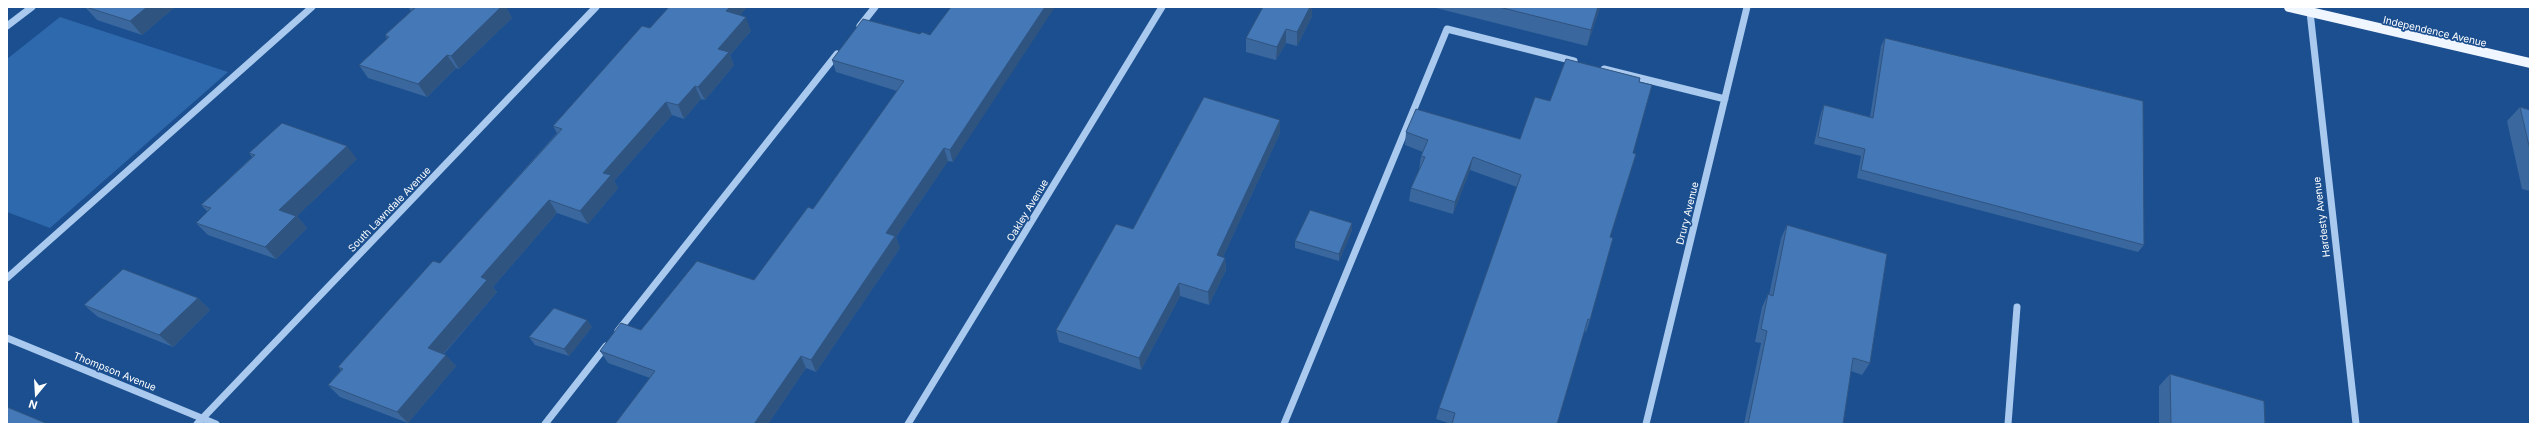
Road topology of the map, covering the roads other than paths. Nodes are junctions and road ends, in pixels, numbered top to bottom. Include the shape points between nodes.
1 (32, 7) edge
2 (312, 7) edge
3 (596, 7) edge
4 (875, 7) edge
5 (1162, 7) edge
6 (1747, 7) edge
7 (2289, 7) edge
8 (2310, 9) edge
9 (7, 26) edge
10 (855, 32) edge
11 (840, 51) edge
12 (2530, 63) edge
13 (1584, 64) edge
14 (1599, 68) edge
15 (1725, 99) junction
16 (7, 278) edge
17 (2017, 307) dead end
18 (7, 338) edge
19 (200, 421) edge
20 (216, 424) edge
21 (544, 424) edge
22 (908, 424) edge
23 (1284, 424) edge
24 (1646, 424) edge
25 (2008, 424) edge
26 (2356, 424) edge

1 - 9 street
2 - 16 street
3 - 19 street, South Lawndale Avenue
4 - 10 street
5 - 22 street, Oakley Avenue
6 - 15 street, Drury Avenue
7 - 8 main road, Independence Avenue
8 - 12 main road, Independence Avenue
8 - 26 street, Hardesty Avenue
11 - 21 street
13 - 23 street via 1447,29
14 - 15 street
15 - 24 street, Drury Avenue
17 - 25 street
18 - 19 street, Thompson Avenue
19 - 20 street, Thompson Avenue

